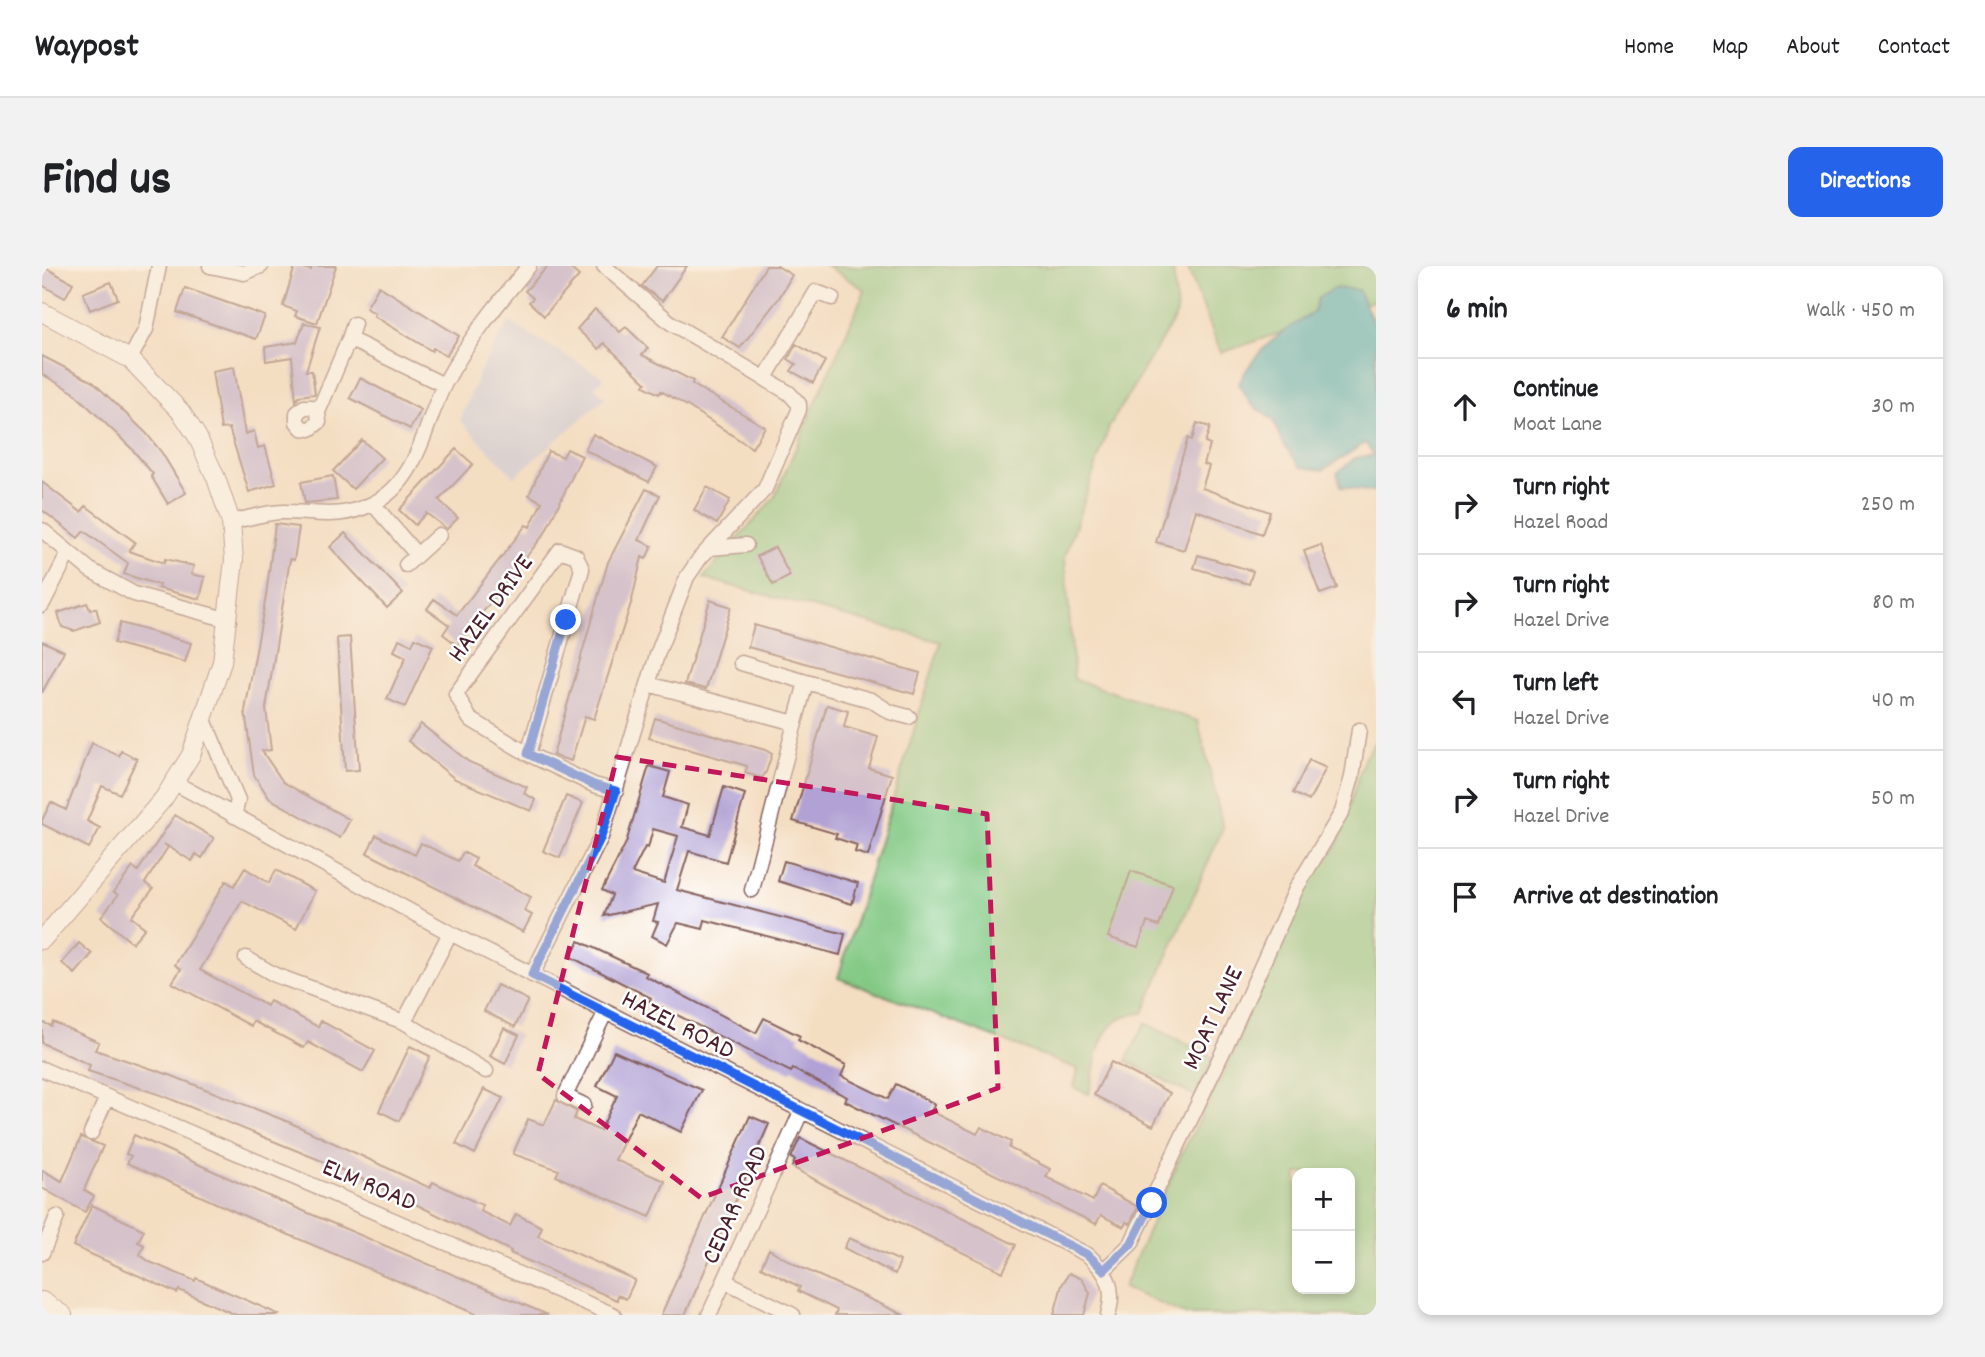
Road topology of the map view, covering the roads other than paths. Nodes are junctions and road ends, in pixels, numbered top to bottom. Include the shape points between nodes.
1 (159, 266) edge
2 (210, 266) edge
3 (261, 266) edge
4 (529, 266) edge
5 (611, 268) edge
6 (832, 298) dead end
7 (42, 312) edge
8 (354, 324) dead end
9 (349, 339) junction
10 (130, 359) junction
11 (765, 378) junction
12 (444, 385) junction
13 (318, 412) dead end
14 (373, 504) junction
15 (231, 522) junction
16 (42, 530) edge
17 (439, 535) dead end
18 (746, 545) dead end
19 (710, 548) junction
20 (68, 554) junction
21 (42, 605) edge
22 (229, 620) junction
23 (741, 663) dead end
24 (806, 681) junction
25 (648, 684) junction
26 (909, 717) dead end
27 (204, 720) junction
28 (795, 723) junction
29 (1359, 730) dead end
30 (528, 754) junction
31 (175, 783) junction
32 (616, 791) junction
33 (234, 816) junction
34 (752, 890) dead end
35 (450, 933) junction
36 (42, 940) edge
37 (246, 958) dead end
38 (532, 975) junction
39 (606, 1013) junction
40 (404, 1021) junction
41 (42, 1069) edge
42 (486, 1071) dead end
43 (107, 1097) junction
44 (584, 1105) dead end
45 (801, 1112) junction
46 (91, 1133) dead end
47 (57, 1217) dead end
48 (42, 1252) edge
49 (1104, 1270) junction
50 (725, 1281) junction
51 (42, 1301) edge
52 (63, 1315) edge
53 (614, 1315) edge
54 (709, 1315) edge
55 (793, 1315) edge
56 (1108, 1315) edge

1 - 10 street via 146,329
2 - 3 street via 244,273
4 - 12 street via 489,315
5 - 11 street via 645,303
6 - 11 street via 816,292
7 - 10 street
8 - 9 street
9 - 12 street
9 - 13 street
10 - 15 street via 160,388 197,436
11 - 19 street via 794,396 798,414 769,484
12 - 14 street via 408,470
14 - 15 street via 322,516 280,512
14 - 17 street via 412,560
15 - 22 street via 234,560
16 - 20 street
18 - 19 street
19 - 25 street via 687,577
20 - 21 street
20 - 22 street via 134,594
22 - 27 street
23 - 24 street
24 - 26 street via 871,700
24 - 28 street
25 - 28 street
25 - 32 street
27 - 31 street
27 - 33 street via 238,800
28 - 34 street
29 - 49 street, MOAT LANE via 1342,812 1297,887 1131,1244
30 - 30 street, HAZEL DRIVE via 582,569 576,556 560,550 456,694 470,719
30 - 32 street, HAZEL DRIVE
31 - 33 street, HAZEL ROAD
31 - 36 street
32 - 38 street via 601,837
33 - 35 street, HAZEL ROAD
35 - 38 street, HAZEL ROAD
35 - 40 street
37 - 40 street via 275,975
38 - 39 street, HAZEL ROAD
39 - 44 street via 565,1096
39 - 45 street, HAZEL ROAD
40 - 42 street
41 - 43 street, ELM ROAD
43 - 46 street
43 - 53 street, ELM ROAD
45 - 49 street, HAZEL ROAD via 1088,1255
45 - 50 street, CEDAR ROAD
47 - 48 street
49 - 56 street via 1112,1291
50 - 54 street, CEDAR ROAD
50 - 55 street
51 - 52 street

